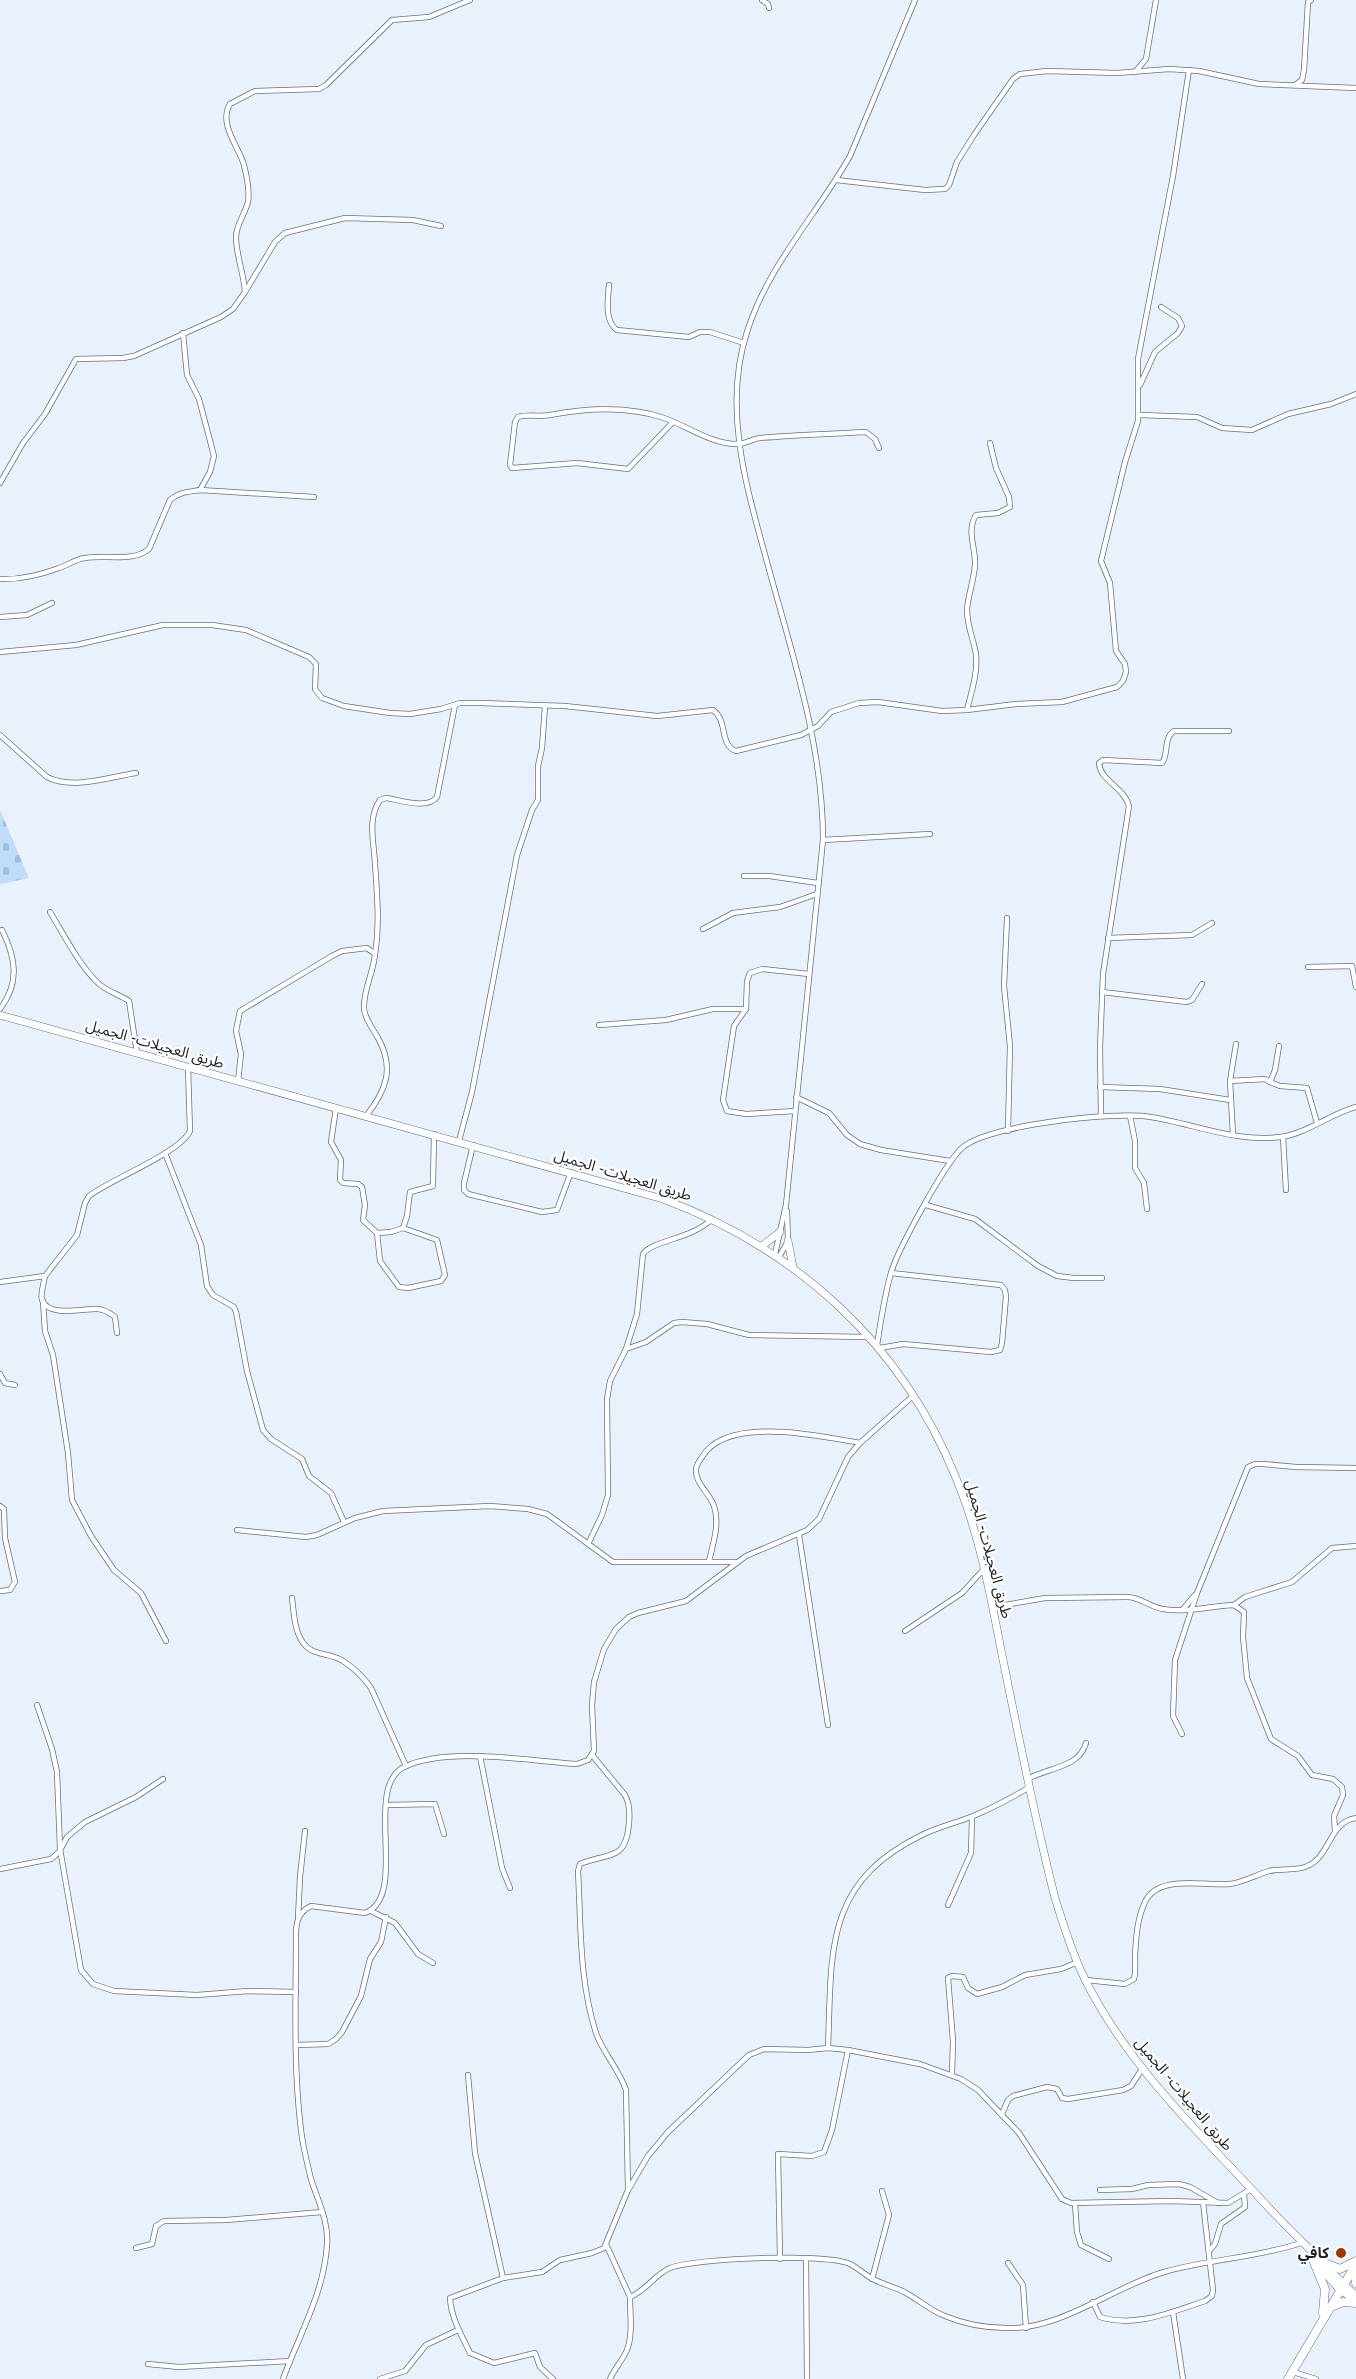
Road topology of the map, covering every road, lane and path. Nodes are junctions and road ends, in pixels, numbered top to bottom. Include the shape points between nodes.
1 (470, 0) edge
2 (762, 0) edge
3 (915, 0) edge
4 (1156, 0) edge
5 (1311, 0) edge
6 (769, 8) dead end
7 (1189, 70) junction
8 (1135, 72) junction
9 (1295, 85) junction
10 (1356, 88) edge
11 (836, 180) junction
12 (441, 225) dead end
13 (609, 285) dead end
14 (245, 292) junction
15 (1161, 307) dead end
16 (183, 333) junction
17 (744, 343) junction
18 (1139, 387) junction
19 (1356, 394) edge
20 (1139, 415) junction
21 (673, 422) junction
22 (990, 442) dead end
23 (739, 444) junction
24 (879, 448) dead end
25 (0, 483) edge
26 (200, 490) junction
27 (314, 497) dead end
28 (0, 579) edge
29 (52, 603) dead end
30 (0, 617) edge
31 (0, 652) edge
32 (455, 705) junction
33 (545, 706) junction
34 (967, 710) junction
35 (811, 730) junction
36 (1229, 730) dead end
37 (0, 735) edge
38 (136, 773) dead end
39 (930, 834) dead end
40 (823, 840) junction
41 (744, 876) dead end
42 (818, 883) junction
43 (817, 894) junction
44 (51, 912) dead end
45 (1007, 918) dead end
46 (1212, 923) dead end
47 (703, 929) dead end
48 (2, 930) dead end
49 (1107, 938) junction
50 (375, 954) junction
51 (1308, 966) dead end
52 (809, 974) junction
53 (1202, 984) dead end
54 (1356, 987) edge
55 (1102, 992) junction
56 (0, 1009) edge
57 (746, 1009) junction
58 (0, 1015) edge
59 (599, 1025) dead end
60 (1236, 1044) dead end
61 (1279, 1046) dead end
62 (137, 1053) junction
63 (188, 1067) junction
64 (238, 1081) junction
65 (1230, 1081) junction
66 (1270, 1082) junction
67 (1100, 1087) junction
68 (796, 1097) junction
69 (1230, 1100) junction
70 (336, 1107) junction
71 (1356, 1107) edge
72 (795, 1111) junction
73 (366, 1116) junction
74 (1101, 1116) junction
75 (1131, 1116) junction
76 (1317, 1123) junction
77 (1008, 1131) junction
78 (434, 1134) junction
79 (1233, 1135) junction
80 (1283, 1137) junction
81 (459, 1141) junction
82 (473, 1145) junction
83 (165, 1153) junction
84 (950, 1161) junction
85 (571, 1172) junction
86 (1286, 1190) dead end
87 (786, 1205) junction
88 (926, 1205) junction
89 (1147, 1209) dead end
90 (711, 1219) junction
91 (403, 1228) junction
92 (780, 1232) junction
93 (377, 1233) junction
94 (788, 1241) junction
95 (762, 1246) junction
96 (777, 1256) junction
97 (794, 1267) junction
98 (891, 1273) junction
99 (45, 1276) junction
100 (1102, 1278) dead end
101 (0, 1282) edge
102 (43, 1301) junction
103 (117, 1333) dead end
104 (868, 1336) junction
105 (878, 1347) junction
106 (626, 1348) junction
107 (0, 1374) edge
108 (15, 1385) dead end
109 (914, 1395) junction
110 (860, 1443) junction
111 (1356, 1468) edge
112 (0, 1506) edge
113 (344, 1522) junction
114 (237, 1530) dead end
115 (799, 1535) junction
116 (588, 1544) junction
117 (1356, 1546) edge
118 (710, 1561) junction
119 (736, 1562) junction
120 (984, 1569) junction
121 (0, 1591) edge
122 (1197, 1593) junction
123 (1245, 1597) junction
124 (292, 1598) dead end
125 (1234, 1605) junction
126 (993, 1607) junction
127 (1193, 1608) junction
128 (1183, 1609) junction
129 (1244, 1612) junction
130 (905, 1631) dead end
131 (166, 1641) dead end
132 (37, 1705) dead end
133 (828, 1725) dead end
134 (1182, 1734) dead end
135 (1086, 1743) dead end
136 (592, 1755) junction
137 (480, 1756) junction
138 (406, 1766) junction
139 (163, 1779) dead end
140 (1029, 1783) junction
141 (387, 1805) junction
142 (972, 1817) junction
143 (1356, 1818) edge
144 (305, 1831) dead end
145 (1335, 1831) junction
146 (444, 1834) dead end
147 (60, 1849) junction
148 (0, 1869) edge
149 (510, 1888) dead end
150 (948, 1905) dead end
151 (371, 1911) junction
152 (386, 1917) junction
153 (298, 1918) junction
154 (1078, 1962) junction
155 (433, 1964) dead end
156 (1086, 1980) junction
157 (296, 1992) junction
158 (297, 2045) junction
159 (828, 2048) junction
160 (848, 2050) junction
161 (1142, 2069) junction
162 (468, 2075) dead end
163 (952, 2075) junction
164 (1002, 2114) junction
165 (1132, 2189) junction
166 (1251, 2189) junction
167 (628, 2190) junction
168 (1100, 2190) dead end
169 (882, 2191) dead end
170 (1244, 2194) junction
171 (1135, 2201) junction
172 (1203, 2202) junction
173 (1075, 2204) junction
174 (1220, 2204) junction
175 (322, 2212) junction
176 (606, 2244) junction
177 (1302, 2244) junction
178 (136, 2248) dead end
179 (1209, 2251) junction
180 (780, 2259) junction
181 (806, 2259) junction
182 (1108, 2259) dead end
183 (1318, 2261) junction
184 (1008, 2263) dead end
185 (1210, 2263) junction
186 (1355, 2264) edge
187 (503, 2278) junction
188 (872, 2278) junction
189 (1356, 2283) edge
190 (1341, 2287) junction
191 (1356, 2295) edge
192 (630, 2297) junction
193 (1093, 2302) junction
194 (1356, 2302) edge
195 (1173, 2312) junction
196 (1324, 2316) junction
197 (1026, 2328) junction
198 (458, 2330) junction
199 (290, 2361) junction
200 (148, 2364) dead end
201 (1290, 2375) edge
202 (283, 2379) edge
203 (381, 2379) edge
204 (553, 2379) edge
205 (610, 2379) edge
206 (807, 2379) edge
207 (1183, 2379) edge
208 (1315, 2379) edge

1 - 14 street via 429,17 392,20 319,89 255,91 230,104 227,112 231,137 241,154 248,187 248,201 236,235
2 - 6 street
3 - 11 street via 868,115
4 - 8 street via 1146,58
5 - 9 street via 1304,70 1302,80
7 - 8 street
7 - 9 street via 1259,84
7 - 18 street via 1138,358
8 - 11 street via 1020,74 991,109 957,162 949,185 941,191
9 - 10 street
11 - 17 street via 770,277
12 - 14 street via 345,218 285,233 275,242
13 - 17 street via 609,320 617,330 689,337 710,332
14 - 16 street via 227,313
15 - 18 street via 1178,318 1182,326 1155,352
16 - 25 street via 129,358 76,358
16 - 26 street via 187,375 199,399 214,456
17 - 23 street via 737,402
18 - 20 street
19 - 20 street via 1288,414 1252,430 1222,428 1197,417
20 - 34 street via 1101,561 1110,583 1114,644 1125,664 1124,681 1117,687 1062,702
21 - 21 street via 628,469 577,463 512,468 510,465 515,422 521,416 621,410
21 - 23 street
22 - 34 street via 1010,507 998,513 976,515 973,522 975,566 968,626 976,658
23 - 24 street via 756,438 866,432
23 - 35 street
26 - 27 street
26 - 28 street via 170,500 144,554 86,557 39,575
29 - 30 street via 27,615
31 - 32 street via 76,645 163,625 232,627 309,657 316,664 315,689 329,701 366,710 410,714
32 - 33 street
32 - 50 street via 437,798 425,804 386,798 380,800 373,813
33 - 35 street via 657,716 713,710 719,715 727,744 736,751
33 - 81 street via 538,800 517,855 472,1092
34 - 35 street via 860,703 831,712
35 - 40 street via 822,796
36 - 49 street via 1174,730 1162,763 1099,763 1100,771 1124,794 1129,806
37 - 38 street via 56,782
39 - 40 street
40 - 42 street
41 - 42 street
42 - 43 street
43 - 47 street via 780,907 733,913
43 - 52 street
44 - 62 street via 97,982 129,1001
45 - 77 street via 1004,986 1010,1046
46 - 49 street via 1192,935
48 - 56 street via 15,974 10,994
49 - 55 street
50 - 64 street via 362,947 342,951 245,1006 237,1017 241,1054
50 - 73 street via 364,1013 385,1054 387,1080 380,1098
51 - 54 street via 1352,966
52 - 57 street via 753,971 747,981
52 - 68 street
53 - 55 street via 1187,1002
55 - 67 street
57 - 59 street via 713,1009 666,1020
57 - 72 street via 734,1026 725,1108 739,1114
58 - 62 main road, طريق العجيلات- الجميل
60 - 65 street
61 - 66 street
62 - 63 main road, طريق العجيلات- الجميل
63 - 64 main road, طريق العجيلات- الجميل
63 - 83 street via 190,1131 187,1138
64 - 70 main road, طريق العجيلات- الجميل
65 - 66 street
65 - 69 street
66 - 76 street via 1307,1088
67 - 69 street via 1160,1089
67 - 74 street
68 - 72 street
68 - 84 street via 829,1113 860,1144
69 - 79 street
70 - 73 main road, طريق العجيلات- الجميل
70 - 93 street via 331,1142 341,1160 340,1180 363,1187 363,1220
71 - 76 street
72 - 87 street
73 - 78 main road, طريق العجيلات- الجميل
74 - 75 street
74 - 77 street
75 - 79 street
75 - 89 street via 1135,1168 1144,1184
76 - 80 street
77 - 84 street via 966,1144
78 - 81 main road, طريق العجيلات- الجميل
78 - 91 street via 433,1186 410,1192
79 - 80 street
80 - 86 street
81 - 82 main road, طريق العجيلات- الجميل
82 - 85 main road, طريق العجيلات- الجميل
82 - 85 street via 464,1183 468,1194 542,1212 554,1211
83 - 99 street via 89,1196 77,1235
83 - 113 street via 201,1245 207,1286 236,1312 263,1430 302,1459 309,1476 331,1493
84 - 88 street
85 - 90 main road, طريق العجيلات- الجميل via 663,1199
87 - 92 street
87 - 94 street
88 - 98 street
88 - 100 street via 975,1219 1057,1276
90 - 95 main road, طريق العجيلات- الجميل
90 - 106 street via 693,1233 651,1247 643,1254 637,1314
91 - 93 street
91 - 93 street via 437,1240 445,1275 441,1281 399,1287 380,1261
92 - 95 main road
92 - 96 street
94 - 96 street
94 - 97 main road
95 - 96 main road, طريق العجيلات- الجميل
96 - 97 main road, طريق العجيلات- الجميل
97 - 104 main road, طريق العجيلات- الجميل via 832,1298
98 - 105 street
98 - 105 street via 1001,1285 1006,1297 1002,1343 998,1351 991,1352 903,1344
99 - 101 street
99 - 102 street
102 - 103 street via 57,1310 104,1310 115,1317
102 - 131 street via 72,1500 114,1570 141,1593
104 - 105 main road, طريق العجيلات- الجميل
104 - 106 street via 749,1335 682,1322
105 - 109 main road, طريق العجيلات- الجميل
106 - 116 street via 610,1381 607,1399 608,1495
107 - 108 street via 5,1383
109 - 110 street
109 - 120 main road, طريق العجيلات- الجميل via 956,1478
110 - 115 street via 845,1463 819,1519
110 - 118 street via 777,1431 732,1437 709,1448 696,1472 716,1512
111 - 122 street via 1263,1464 1248,1467
112 - 121 street via 4,1509 5,1538 15,1582 10,1590
113 - 114 street via 306,1537
113 - 116 street via 402,1509 513,1508 547,1514
115 - 119 street
115 - 133 street
116 - 118 street via 609,1560 620,1563
117 - 123 street via 1332,1548 1292,1582
118 - 119 street
119 - 136 street via 695,1596 629,1617 611,1636 594,1682
120 - 126 main road, طريق العجيلات- الجميل
120 - 130 street via 962,1593
122 - 127 street
122 - 128 street
123 - 125 street
123 - 129 street
124 - 138 street via 303,1644 343,1661 366,1680
125 - 127 street
125 - 129 street
126 - 128 street via 1045,1598 1127,1597 1140,1598 1159,1608
126 - 140 main road, طريق العجيلات- الجميل
127 - 128 street
127 - 134 street via 1174,1665 1173,1716
129 - 145 street via 1247,1678 1271,1739 1298,1756 1312,1775 1333,1779 1342,1787 1334,1816
132 - 147 street via 57,1772
135 - 140 street via 1075,1761 1045,1770
136 - 137 street via 578,1764
136 - 167 street via 629,1802 624,1847 580,1864 578,1871 584,1990 598,2040 626,2090
137 - 138 street
137 - 149 street via 502,1869
138 - 141 street via 391,1783
139 - 147 street via 85,1822 67,1837
140 - 142 street
140 - 154 main road, طريق العجيلات- الجميل via 1055,1898
141 - 146 street via 435,1803
141 - 151 street via 384,1894
142 - 150 street via 971,1853
142 - 159 street via 893,1850 856,1886 838,1922
143 - 145 street
144 - 153 street
145 - 156 street via 1318,1859 1303,1868 1272,1871 1239,1882 1178,1884 1154,1891 1144,1903 1139,1920 1132,1982
147 - 148 street via 45,1861
147 - 157 street via 81,1970 93,1984 114,1991 197,1995
151 - 152 street
151 - 153 street via 358,1913 311,1906
152 - 155 street via 395,1923 417,1954
152 - 158 street via 361,1996 342,2032 328,2044
153 - 157 street
154 - 156 main road, طريق العجيلات- الجميل
154 - 163 street via 1025,1975 977,1994 968,1988 963,1977 948,1978
156 - 161 main road, طريق العجيلات- الجميل
157 - 158 street
158 - 175 street via 302,2139
159 - 160 street
159 - 167 street via 764,2049 749,2055 668,2132
160 - 163 street via 920,2064
160 - 180 street via 824,2152 812,2156 777,2154
161 - 164 street via 1131,2086 1123,2090 1068,2099 1062,2098 1057,2089 1047,2087 1013,2096
161 - 166 main road, طريق العجيلات- الجميل
162 - 187 street via 475,2153
163 - 164 street via 978,2090
164 - 173 street via 1025,2141 1062,2199
165 - 168 street
165 - 171 street
165 - 174 street via 1148,2184 1179,2184
166 - 170 street
166 - 177 main road, طريق العجيلات- الجميل
167 - 176 street
169 - 188 street via 889,2215
170 - 174 street
170 - 179 street via 1245,2207 1221,2224
171 - 172 street
171 - 173 street
172 - 174 street
172 - 179 street
173 - 182 street via 1081,2245
175 - 178 street via 164,2221 156,2226 152,2244
175 - 199 street via 327,2234 323,2269
176 - 187 street via 592,2253 560,2260 542,2272
176 - 192 street
177 - 183 main road, طريق العجيلات- الجميل
177 - 185 street
179 - 185 street
180 - 181 street
180 - 192 street via 679,2265 662,2272
181 - 188 street via 850,2264
181 - 206 street
183 - 186 highway via 1340,2269
183 - 190 main road, طريق العجيلات- الجميل
183 - 196 highway via 1325,2289
184 - 197 street via 1023,2285
185 - 193 street via 1149,2277
185 - 195 street via 1212,2296
186 - 189 highway
186 - 190 highway
187 - 198 street via 450,2298
188 - 197 street via 945,2316 988,2327
190 - 191 main road
190 - 194 main road
190 - 196 highway
192 - 205 street via 629,2343
193 - 195 street via 1100,2317 1114,2322 1145,2320
193 - 197 street
194 - 196 highway via 1340,2302
195 - 207 street
196 - 201 highway
198 - 203 street via 426,2345 405,2371
198 - 204 street via 474,2356 494,2363 535,2353 540,2367
199 - 200 street via 179,2367
199 - 202 street
201 - 208 street

